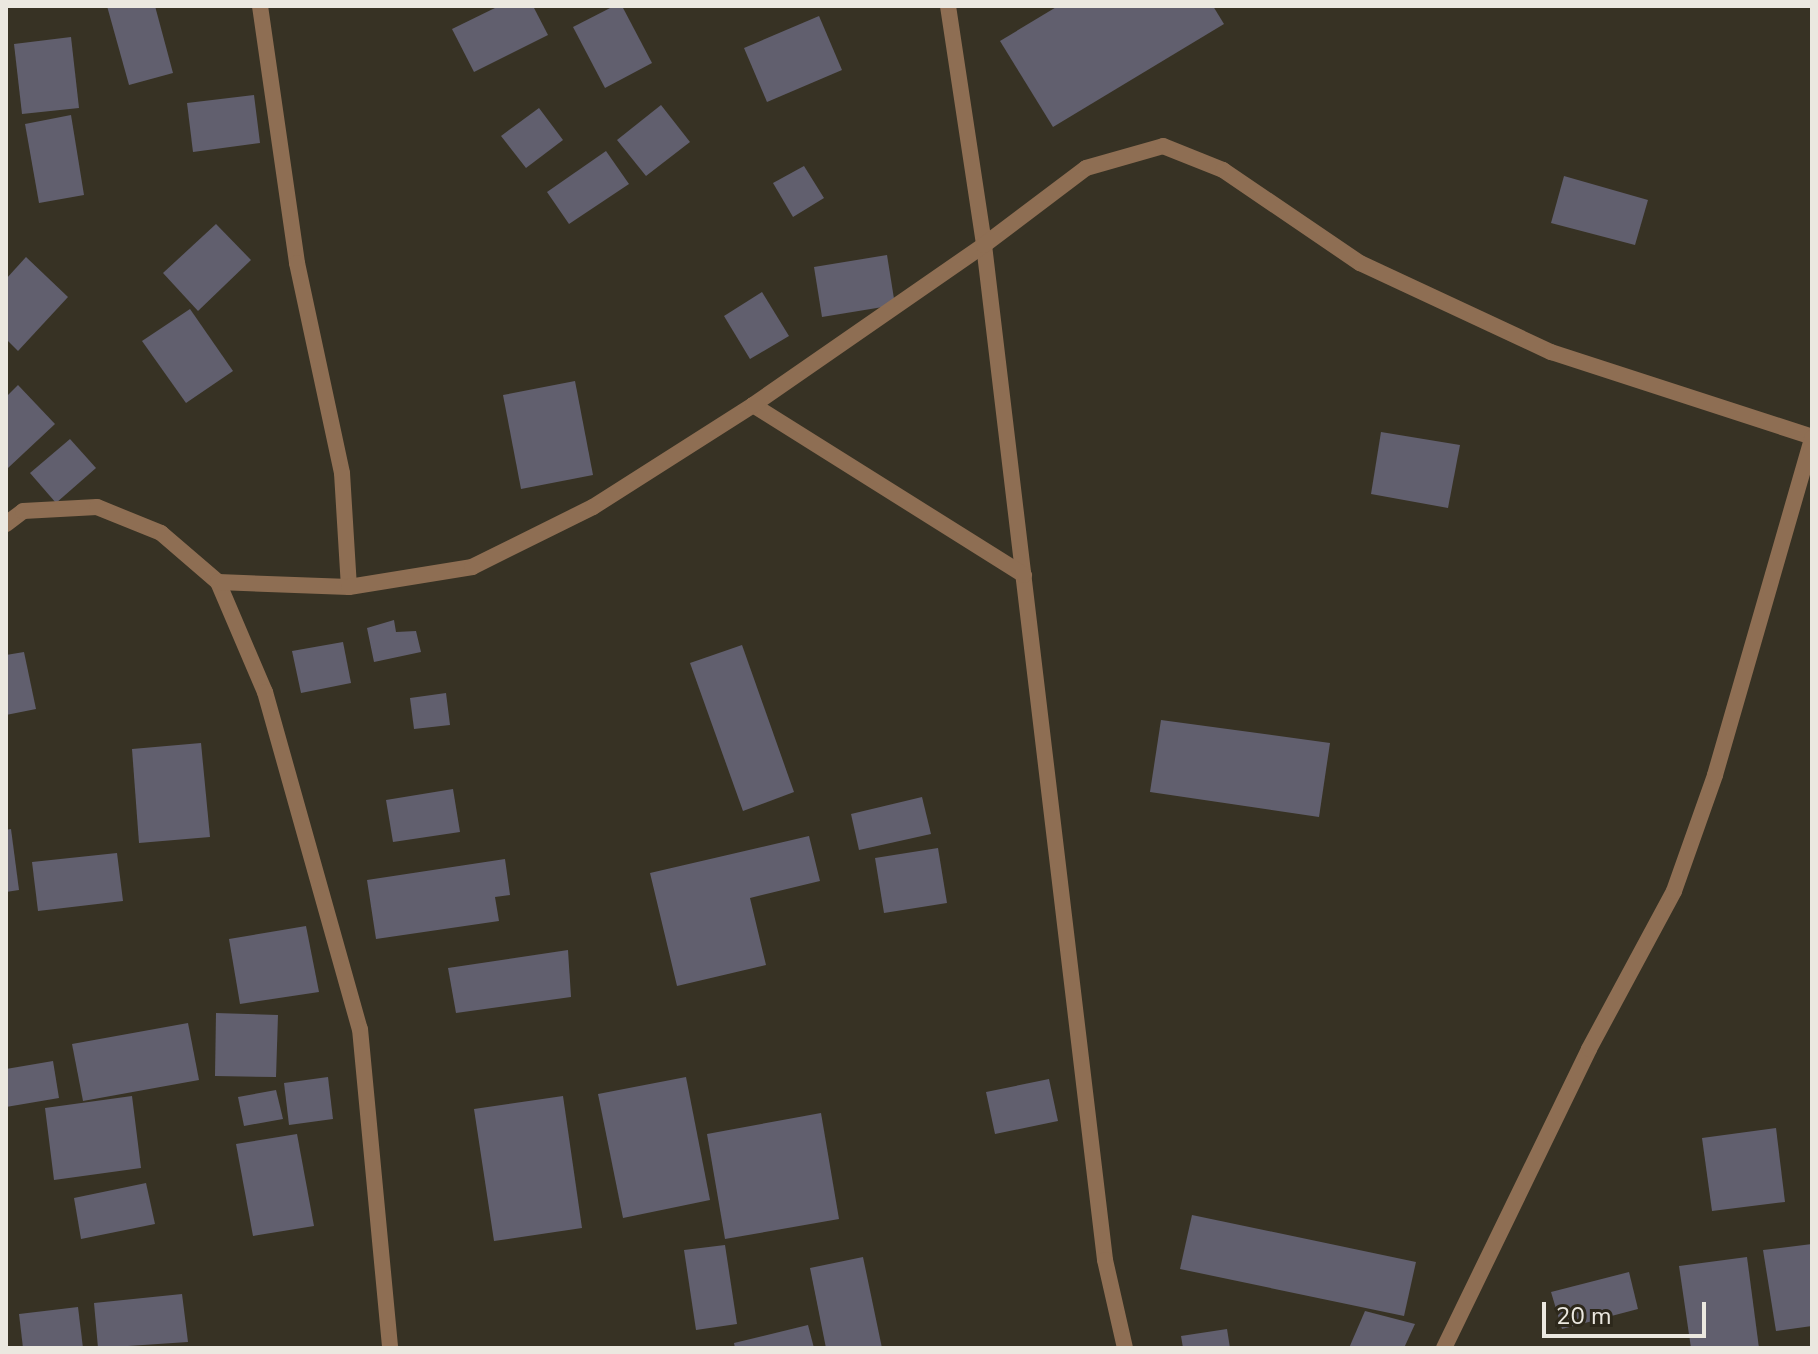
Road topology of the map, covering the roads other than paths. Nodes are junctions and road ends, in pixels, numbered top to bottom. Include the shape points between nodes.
1 (260, 6) edge
2 (948, 6) edge
3 (984, 245) junction
4 (753, 405) junction
5 (1812, 438) edge
6 (6, 524) edge
7 (1024, 575) junction
8 (218, 582) junction
9 (349, 587) junction
10 (390, 1348) edge
11 (1125, 1348) edge
12 (1444, 1348) edge

1 - 9 street via 297,263 342,473
2 - 3 street
3 - 4 street
3 - 5 street via 1086,168 1163,146 1223,170 1360,263 1551,352
3 - 7 street
4 - 7 street
4 - 9 street via 593,507 472,567
5 - 12 street via 1715,775 1674,891 1589,1049
6 - 8 street via 23,511 97,507 161,533
7 - 11 street via 1105,1260
8 - 9 street
8 - 10 street via 265,692 360,1029

